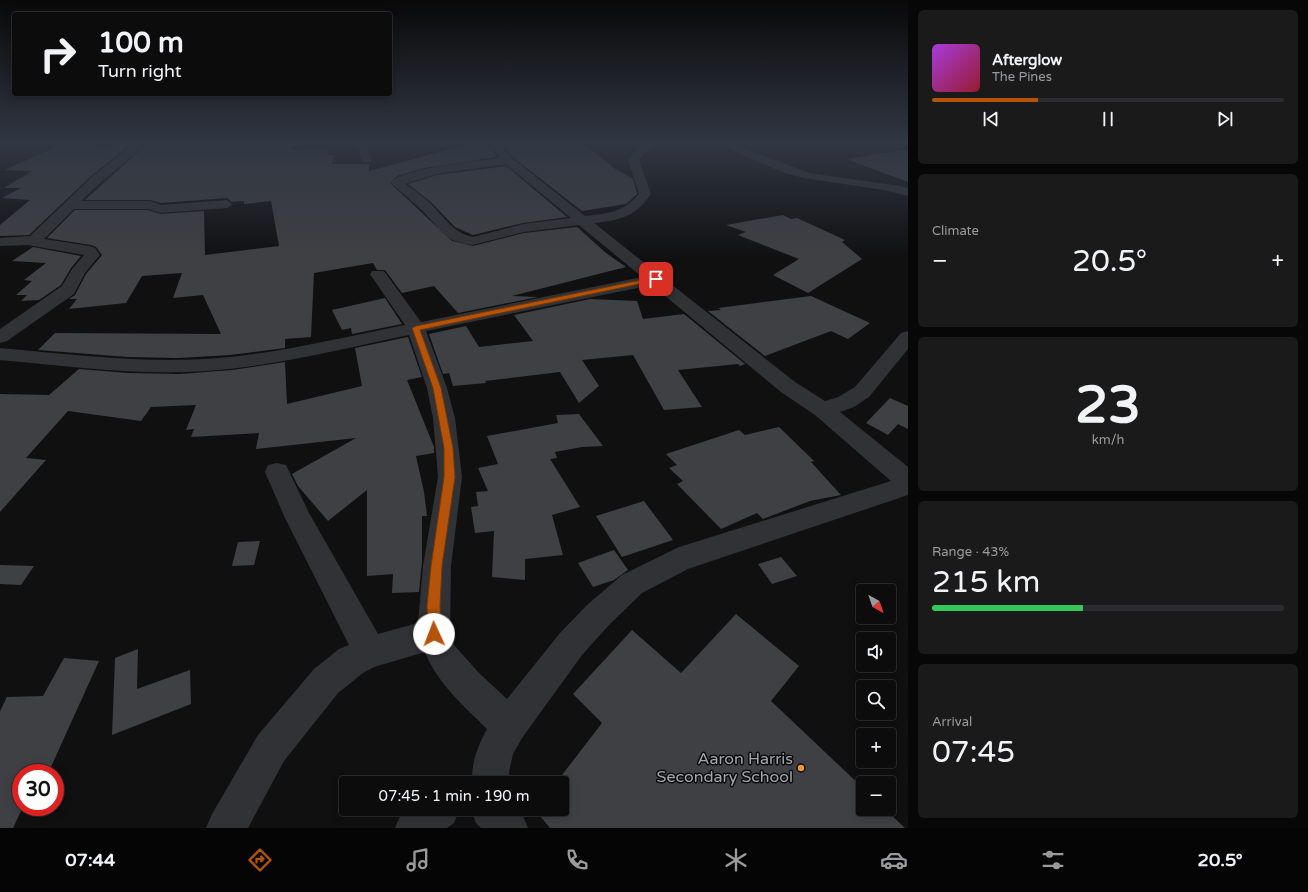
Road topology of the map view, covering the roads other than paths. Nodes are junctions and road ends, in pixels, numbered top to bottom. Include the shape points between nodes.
1 (94, 182) edge
2 (400, 182) edge
3 (535, 182) edge
4 (641, 182) edge
5 (850, 182) edge
6 (908, 192) edge
7 (226, 204) dead end
8 (71, 205) junction
9 (583, 220) junction
10 (31, 241) junction
11 (0, 242) edge
12 (378, 274) dead end
13 (656, 279) junction
14 (416, 328) junction
15 (0, 337) edge
16 (908, 337) edge
17 (0, 354) edge
18 (823, 410) junction
19 (277, 472) dead end
20 (908, 481) edge
21 (908, 485) edge
22 (434, 634) junction
23 (370, 652) junction
24 (509, 725) junction
25 (490, 776) edge
26 (431, 816) edge
27 (226, 828) edge
28 (415, 828) edge

1 - 8 street
2 - 9 street via 397,183 420,201 440,224 465,241 523,228
3 - 9 street
4 - 9 street via 645,194 642,200 626,212 602,219
5 - 6 street
7 - 8 street via 160,209 150,204
8 - 10 street
9 - 13 street
10 - 11 street
10 - 15 street via 90,251 92,255 68,290
12 - 14 street
13 - 14 street
13 - 18 street via 788,387
14 - 17 street via 265,359 205,365 140,366
14 - 22 street via 437,388 448,448 450,477 436,566
16 - 18 street via 862,392 846,402
18 - 20 street
19 - 23 street via 298,518
21 - 24 street via 679,559 632,584 571,644
22 - 23 street
22 - 24 street via 444,656 467,685
23 - 27 street via 351,661 326,681 271,748
24 - 25 street via 496,749
26 - 28 street

